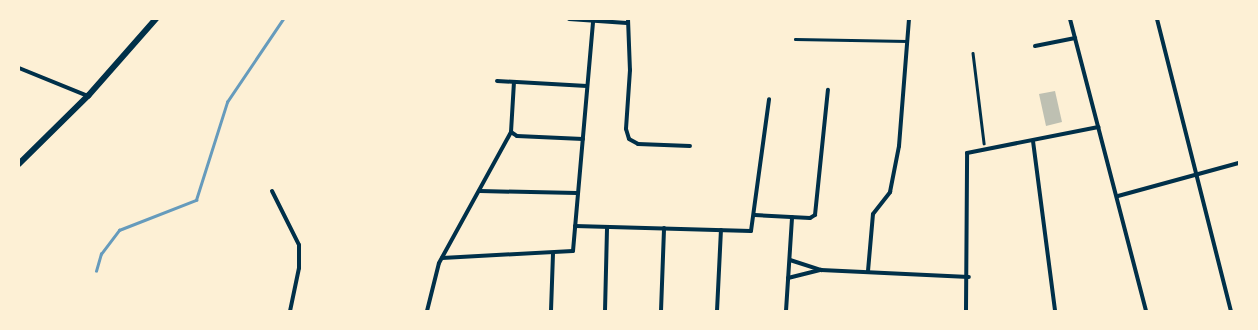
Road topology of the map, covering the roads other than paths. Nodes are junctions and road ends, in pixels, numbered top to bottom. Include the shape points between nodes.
1 (156, 19) edge
2 (569, 19) edge
3 (909, 19) edge
4 (1070, 19) edge
5 (1157, 19) edge
6 (593, 21) junction
7 (628, 21) edge
8 (1075, 38) junction
9 (795, 39) dead end
10 (907, 41) junction
11 (1034, 46) dead end
12 (973, 53) dead end
13 (19, 68) edge
14 (497, 81) dead end
15 (514, 82) junction
16 (587, 86) junction
17 (828, 90) dead end
18 (88, 96) junction
19 (769, 99) dead end
20 (1098, 127) junction
21 (511, 132) junction
22 (584, 139) junction
23 (1033, 141) junction
24 (984, 145) junction
25 (690, 146) dead end
26 (1239, 163) edge
27 (19, 164) edge
28 (1197, 174) junction
29 (272, 191) dead end
30 (480, 191) junction
31 (577, 193) junction
32 (1118, 196) junction
33 (755, 215) junction
34 (792, 217) junction
35 (575, 226) junction
36 (607, 227) junction
37 (664, 228) junction
38 (721, 230) junction
39 (553, 254) junction
40 (442, 258) junction
41 (790, 260) junction
42 (821, 270) junction
43 (868, 271) junction
44 (969, 277) junction
45 (788, 278) junction
46 (290, 311) edge
47 (427, 311) edge
48 (551, 311) edge
49 (605, 311) edge
50 (662, 311) edge
51 (717, 311) edge
52 (786, 311) edge
53 (966, 311) edge
54 (1055, 311) edge
55 (1146, 311) edge
56 (1231, 311) edge

1 - 18 street
2 - 6 street
3 - 10 street
4 - 8 street
5 - 28 street
6 - 7 street
6 - 16 street
7 - 25 street via 630,70 626,129 629,139 638,144
8 - 11 street
8 - 20 street
9 - 10 lane
10 - 43 street via 898,146 890,192 873,214
12 - 24 lane
13 - 18 street
14 - 15 street
15 - 16 street
15 - 21 street
16 - 22 street
17 - 34 street via 814,216
18 - 27 street
19 - 33 street
20 - 23 street
20 - 32 street
21 - 22 street via 517,136
21 - 30 street
22 - 31 street
23 - 24 street
23 - 54 street
24 - 44 street via 967,152
26 - 28 street
28 - 32 street
28 - 56 street
29 - 46 street via 299,245 299,268
30 - 31 street
30 - 40 street
31 - 35 street
32 - 55 street
33 - 34 street
33 - 38 street via 751,231
34 - 41 street
35 - 36 street
35 - 39 street via 573,251
36 - 37 street
36 - 49 street
37 - 38 street
37 - 50 street
38 - 51 street
39 - 40 street
39 - 48 street
40 - 47 street
41 - 42 street
41 - 45 street
42 - 43 street
42 - 45 street
43 - 44 street
44 - 53 street
45 - 52 street

